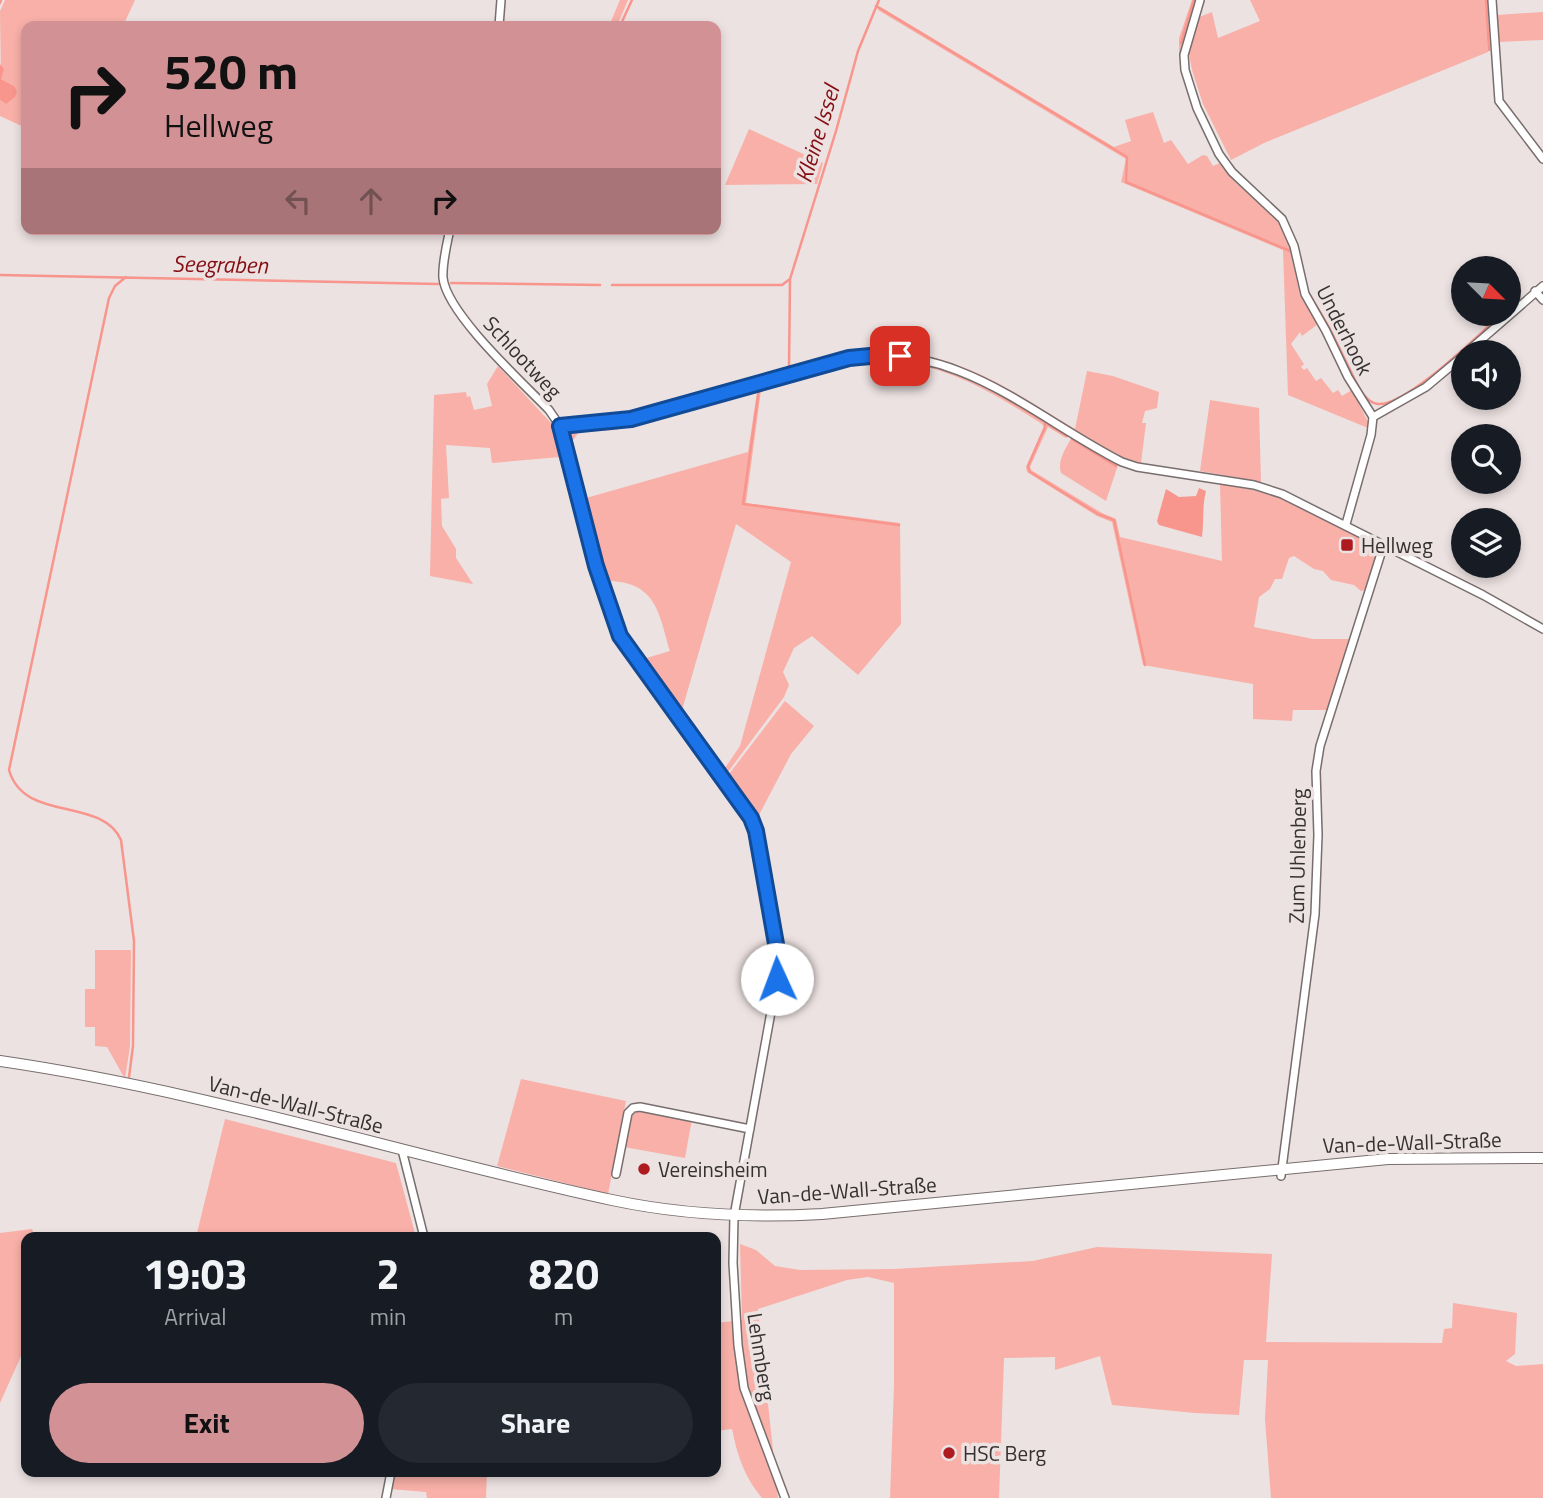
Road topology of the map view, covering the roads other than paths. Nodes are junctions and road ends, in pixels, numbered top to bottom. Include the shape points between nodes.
1 (501, 0) edge
2 (1200, 0) edge
3 (1492, 0) edge
4 (499, 21) edge
5 (1543, 159) edge
6 (449, 235) edge
7 (1543, 286) edge
8 (1535, 291) junction
9 (1543, 300) edge
10 (1480, 340) edge
11 (1451, 366) edge
12 (1373, 417) junction
13 (560, 426) junction
14 (1346, 524) junction
15 (1384, 544) junction
16 (1543, 629) edge
17 (0, 1061) edge
18 (750, 1129) junction
19 (402, 1150) junction
20 (1543, 1158) edge
21 (1281, 1172) junction
22 (616, 1174) dead end
23 (734, 1216) junction
24 (423, 1232) edge
25 (390, 1477) edge
26 (386, 1498) edge
27 (786, 1498) edge

1 - 4 street
2 - 12 street, Underhook via 1184,63 1197,108 1232,172 1282,219 1294,246 1305,294
3 - 5 street via 1499,101
6 - 13 street, Schlootweg via 443,278 448,294 465,320
7 - 8 street
8 - 9 street
8 - 10 street
11 - 12 street via 1426,387
12 - 14 street
13 - 14 street via 631,419 849,358 900,356 933,362 985,381 1122,462 1254,485
13 - 18 street, Schlootweg via 596,566 620,636 742,802 756,831 776,944 777,979
14 - 15 street
15 - 16 street
15 - 21 street, Zum Uhlenberg via 1320,746 1315,914
17 - 19 main road, Van-de-Wall-Straße via 159,1091
18 - 22 street via 633,1108 628,1113
18 - 23 street, Schlootweg
19 - 23 main road, Van-de-Wall-Straße via 627,1203
19 - 24 street
20 - 21 main road, Van-de-Wall-Straße via 1413,1157
21 - 23 main road, Van-de-Wall-Straße via 822,1214
23 - 27 street, Lehmberg via 737,1332 744,1388
25 - 26 street

